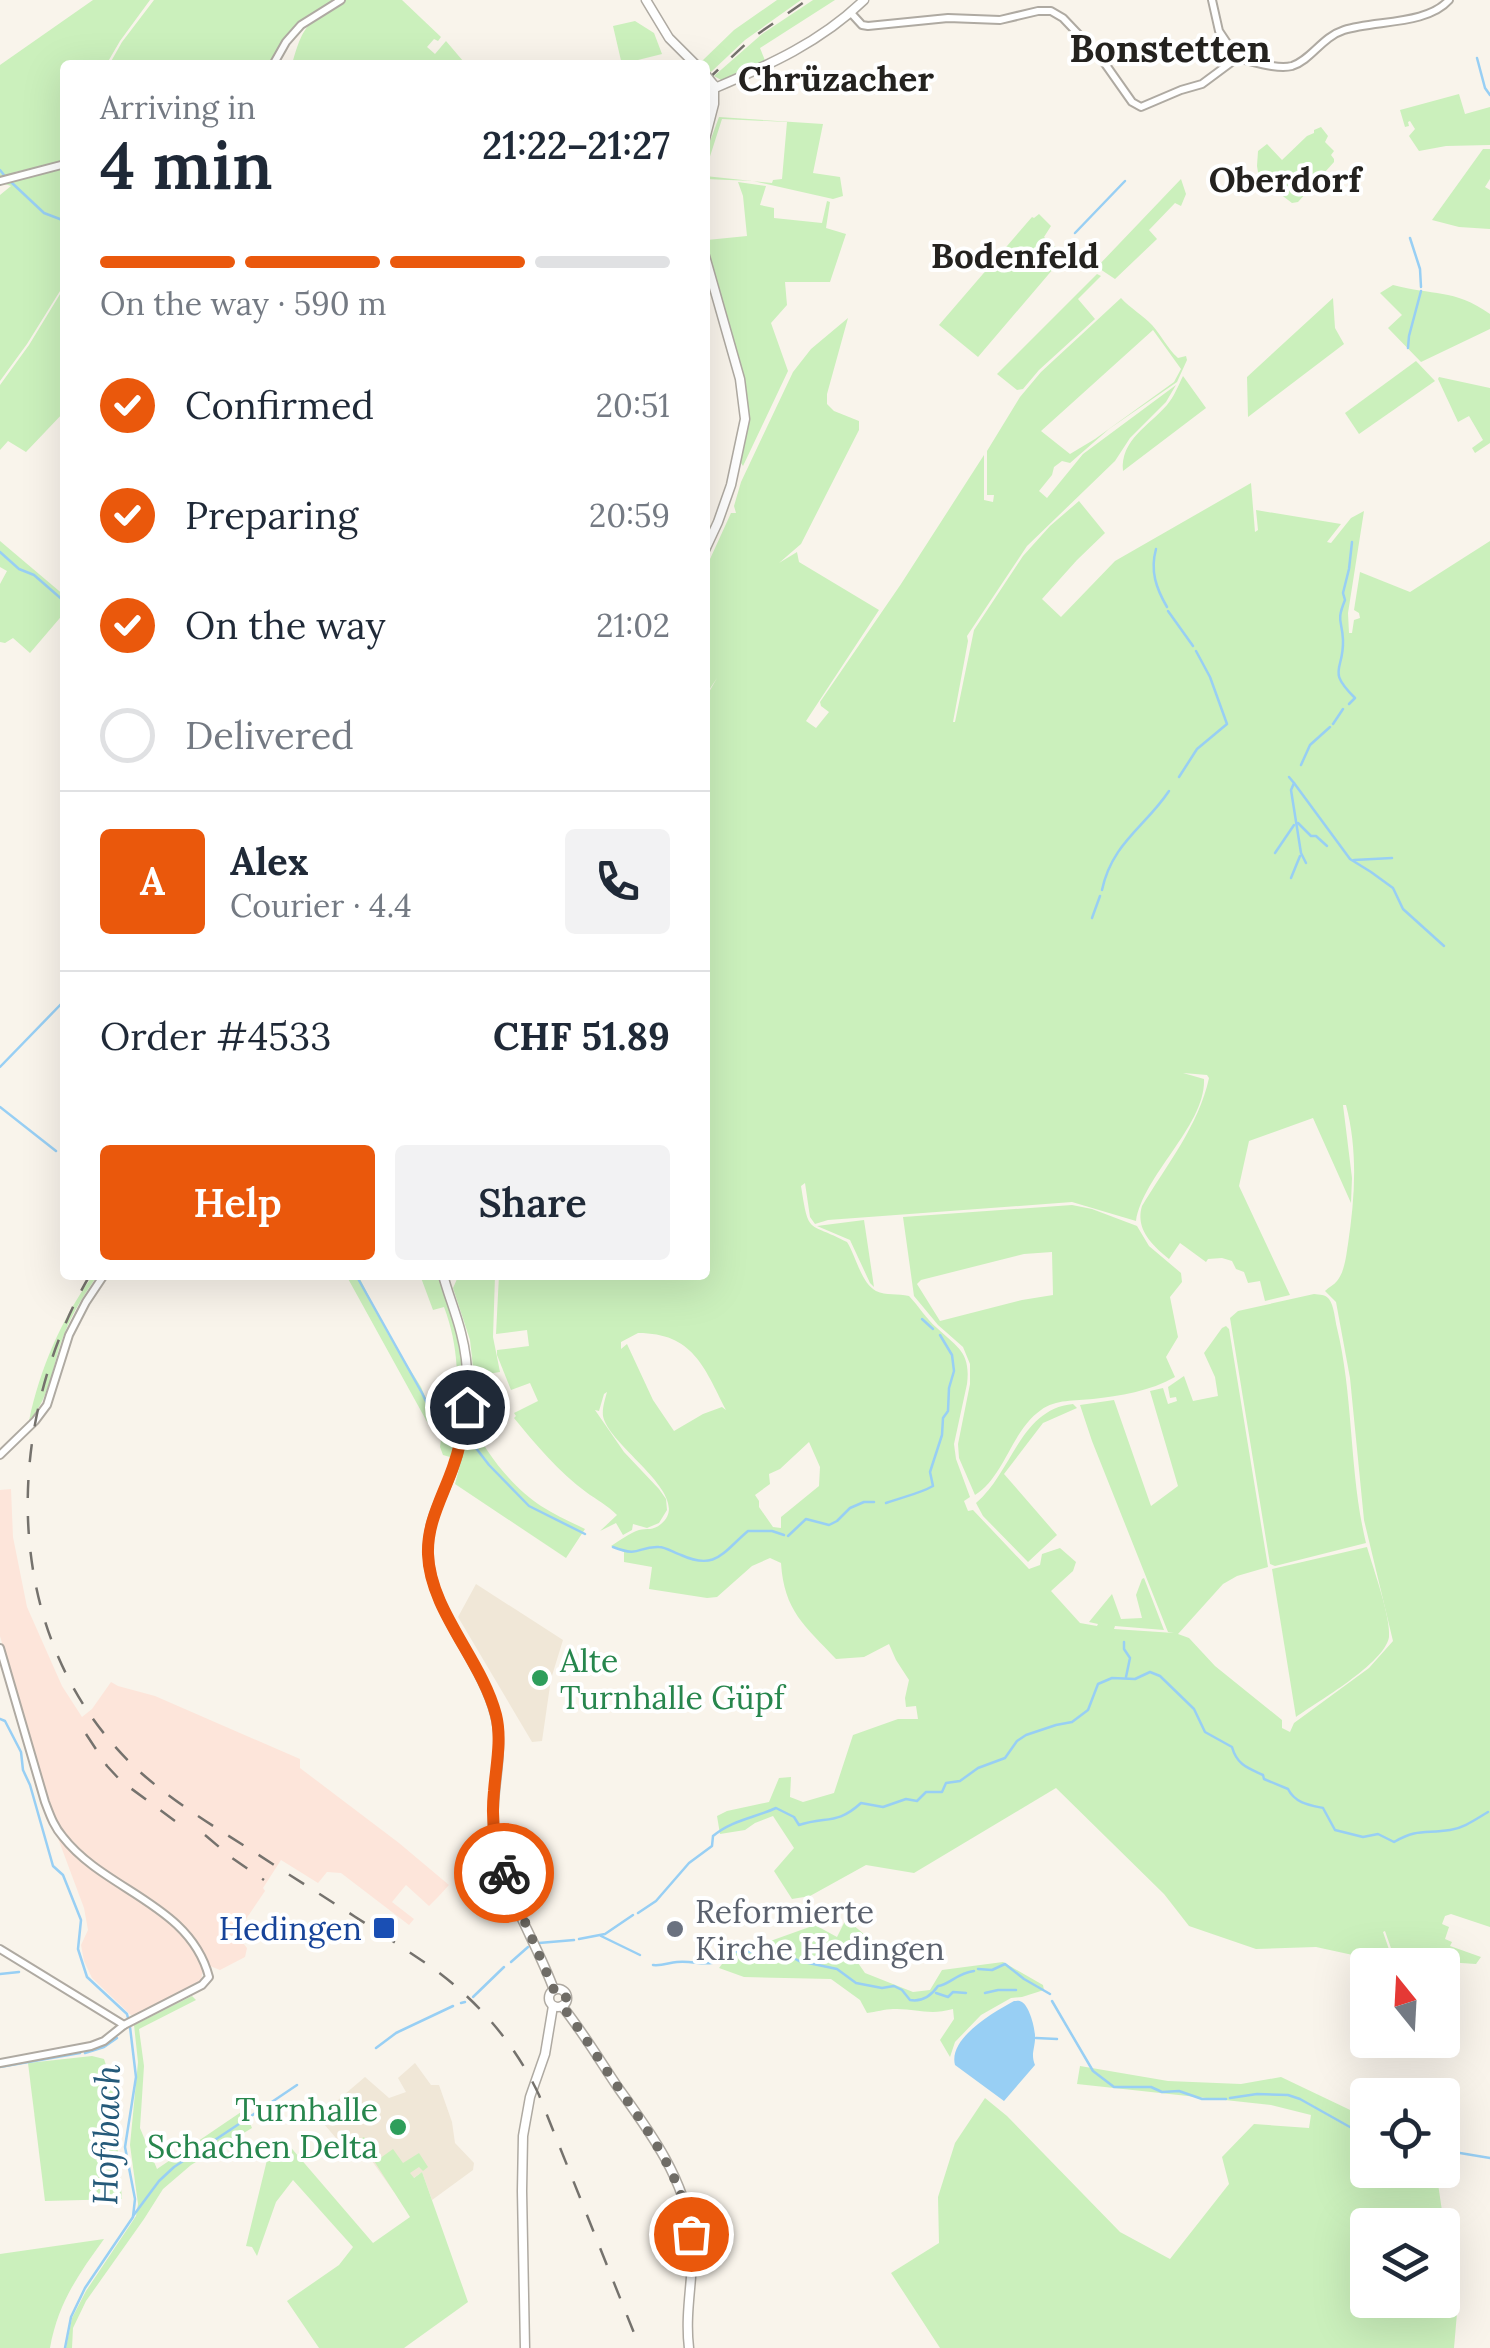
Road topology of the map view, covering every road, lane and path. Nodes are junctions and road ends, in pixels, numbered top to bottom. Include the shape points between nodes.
1 (341, 0) edge
2 (646, 0) edge
3 (864, 0) edge
4 (1212, 0) edge
5 (1448, 0) edge
6 (851, 12) junction
7 (1237, 58) junction
8 (276, 60) edge
9 (691, 60) edge
10 (710, 81) edge
11 (714, 86) junction
12 (710, 120) edge
13 (60, 165) edge
14 (0, 181) edge
15 (710, 274) edge
16 (710, 539) edge
17 (101, 1280) edge
18 (445, 1280) edge
19 (0, 1455) edge
20 (0, 1648) edge
21 (0, 1949) edge
22 (554, 1990) junction
23 (558, 2006) junction
24 (124, 2025) junction
25 (0, 2062) edge
26 (526, 2348) edge
27 (689, 2348) edge

1 - 8 street via 301,26
2 - 9 main road
3 - 6 main road
4 - 7 street via 1219,30
5 - 7 street via 1427,15 1334,34 1289,67
6 - 7 street via 868,26 1051,11 1141,106 1202,84
6 - 11 main road via 805,46
10 - 11 main road, bridge
11 - 12 main road
13 - 14 street
15 - 16 main road via 745,406 732,485
17 - 19 street via 69,1335 46,1405
18 - 22 main road via 464,1344 468,1392 460,1444 429,1532 429,1564 495,1714 495,1846
20 - 24 street via 52,1821 111,1878 177,1923 209,1977
21 - 24 street
22 - 23 main road via 549,1997
22 - 23 main road via 566,1994
23 - 26 main road via 523,2136
23 - 27 main road via 679,2184 692,2246
24 - 25 street via 91,2046

